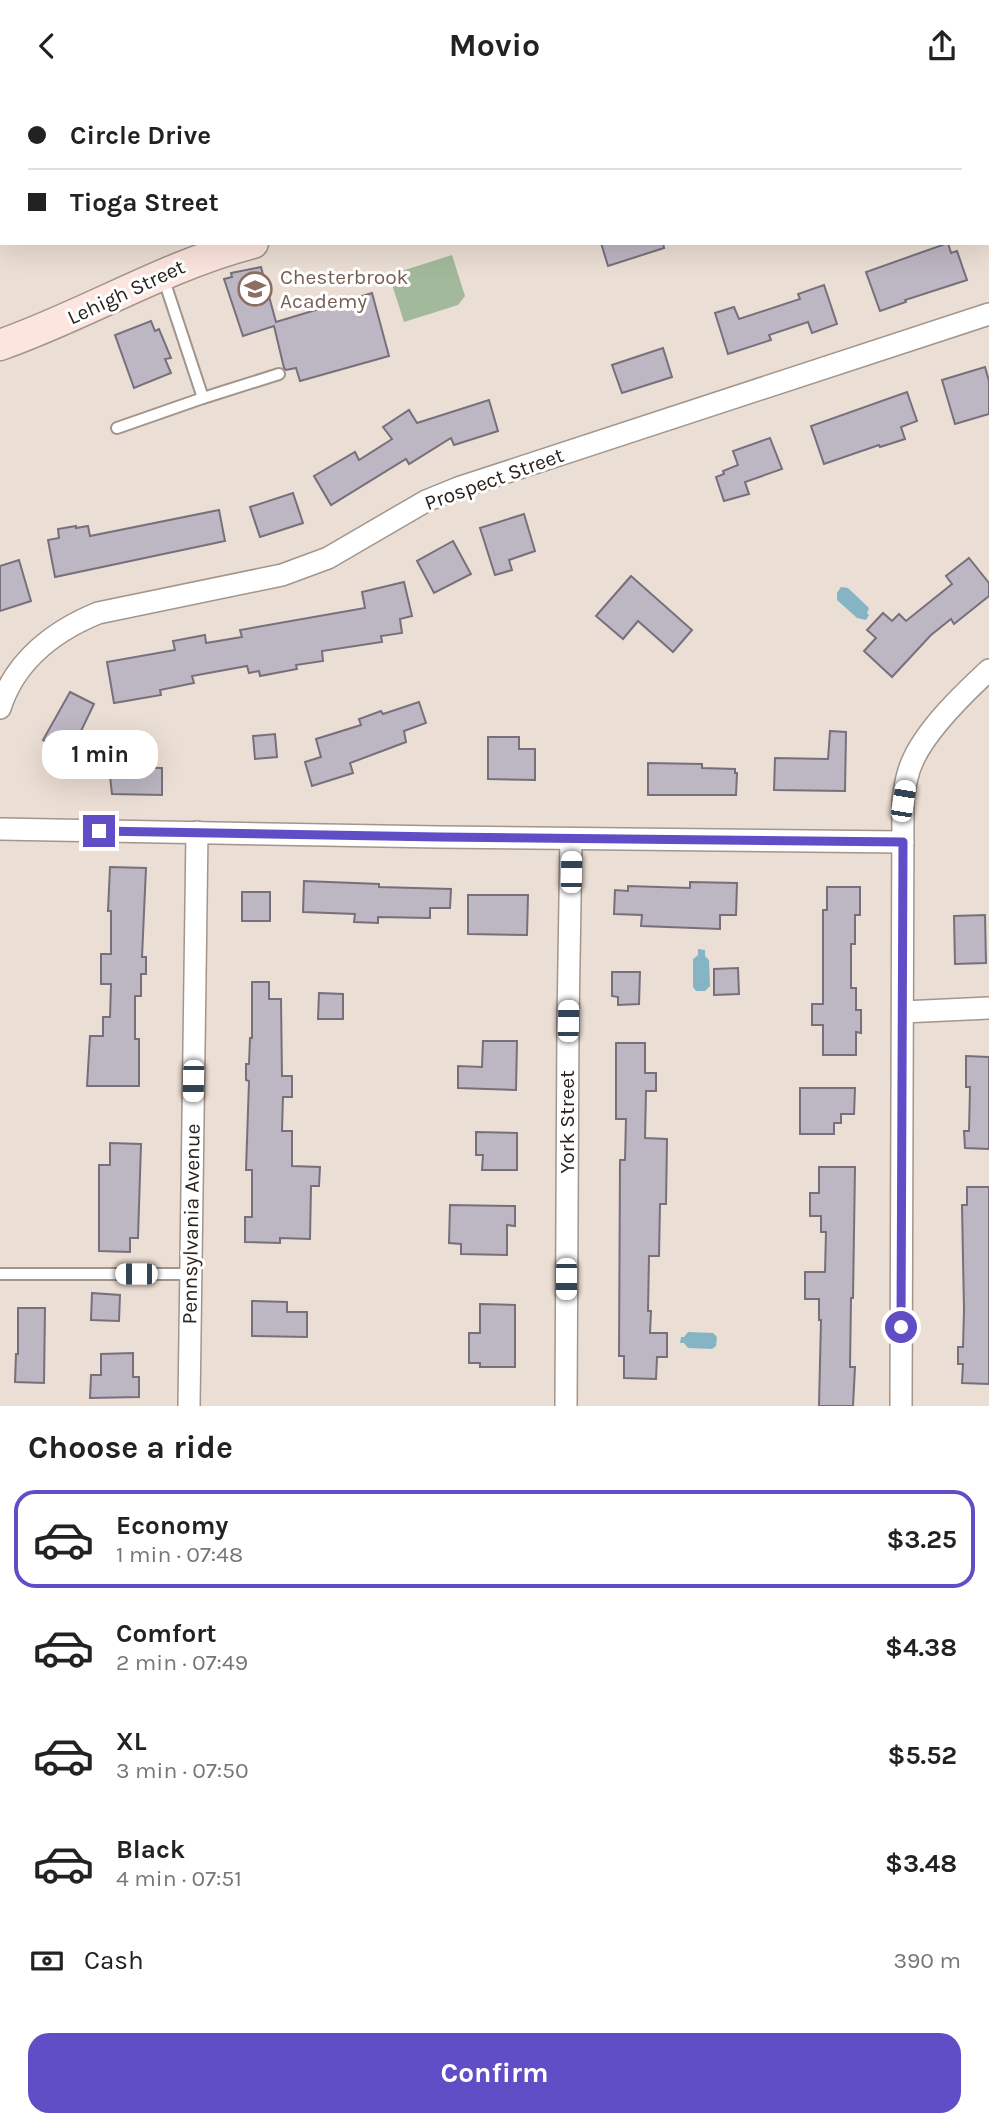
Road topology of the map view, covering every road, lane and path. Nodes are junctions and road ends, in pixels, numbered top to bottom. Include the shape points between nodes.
1 (246, 245) edge
2 (162, 274) junction
3 (989, 314) edge
4 (0, 345) edge
5 (279, 374) dead end
6 (203, 398) junction
7 (117, 428) dead end
8 (989, 670) edge
9 (0, 708) edge
10 (0, 829) edge
11 (197, 832) junction
12 (571, 839) junction
13 (903, 842) junction
14 (989, 1008) edge
15 (903, 1012) junction
16 (0, 1274) edge
17 (190, 1274) junction
18 (189, 1406) edge
19 (566, 1406) edge
20 (901, 1406) edge

1 - 2 street, Lehigh Street
2 - 4 street, Lehigh Street via 48,328
2 - 6 lane
3 - 9 street, Prospect Street via 458,488 426,501 328,558 282,575 98,613 73,623 31,656
5 - 6 lane
6 - 7 lane
8 - 13 street via 926,736 913,759 903,801
10 - 11 street
11 - 12 street
11 - 17 street, Pennsylvania Avenue
12 - 13 street
12 - 19 street, York Street
13 - 15 street
14 - 15 street
15 - 20 street
16 - 17 lane
17 - 18 street, Pennsylvania Avenue

